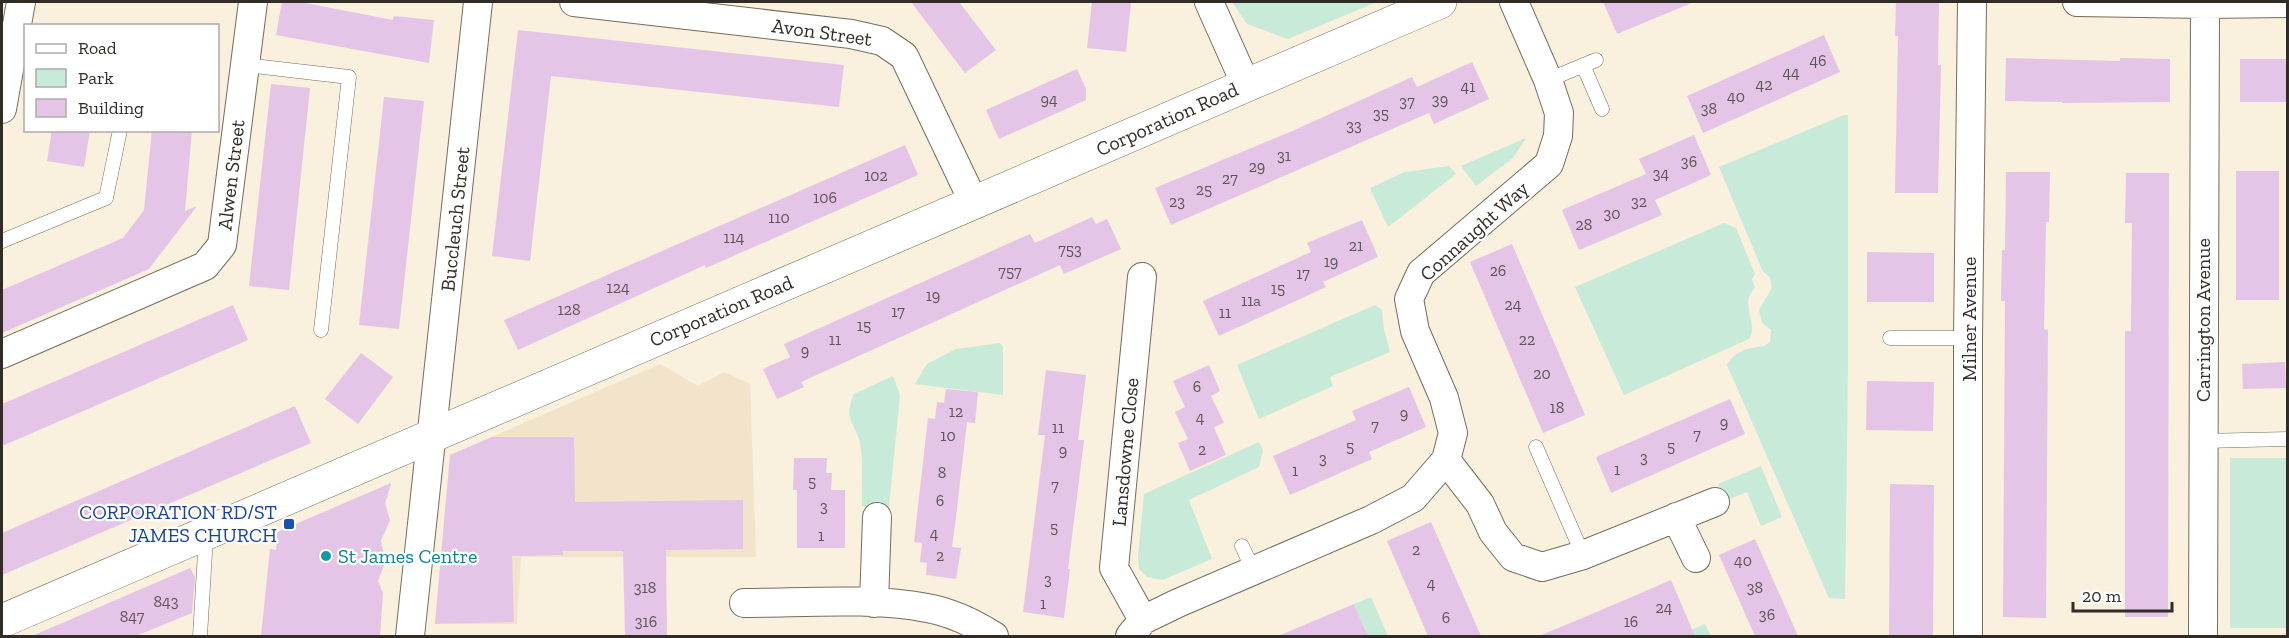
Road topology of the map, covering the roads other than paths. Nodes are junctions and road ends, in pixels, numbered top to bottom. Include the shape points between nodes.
1 (21, 2) edge
2 (252, 2) edge
3 (478, 2) edge
4 (574, 2) edge
5 (1209, 2) edge
6 (1440, 2) edge
7 (1514, 2) edge
8 (1972, 2) edge
9 (2078, 2) edge
10 (2288, 3) edge
11 (2205, 4) junction
12 (244, 65) junction
13 (1548, 80) junction
14 (1246, 85) junction
15 (1602, 108) dead end
16 (2, 109) edge
17 (120, 132) edge
18 (974, 203) junction
19 (2, 241) edge
20 (1142, 277) dead end
21 (321, 330) dead end
22 (1890, 338) dead end
23 (1968, 338) junction
24 (2, 354) edge
25 (432, 437) junction
26 (2288, 439) edge
27 (2202, 441) junction
28 (1536, 447) dead end
29 (1446, 460) junction
30 (1715, 502) dead end
31 (877, 517) dead end
32 (1676, 517) junction
33 (206, 534) junction
34 (1583, 555) junction
35 (1696, 558) dead end
36 (744, 603) dead end
37 (874, 603) junction
38 (2, 621) edge
39 (1136, 628) edge
40 (200, 636) edge
41 (410, 636) edge
42 (994, 636) edge
43 (1968, 636) edge
44 (2203, 636) edge

1 - 16 street
2 - 12 street, Alwen Street
3 - 25 street, Buccleuch Street
4 - 18 street, Avon Street via 851,34 882,41 904,56
5 - 14 street
6 - 14 street, Corporation Road
7 - 13 street, Connaught Way
8 - 23 street, Milner Avenue
9 - 11 street
10 - 11 street
11 - 27 street, Carrington Avenue
12 - 21 lane via 349,77
12 - 24 street, Alwen Street via 222,245 206,266
13 - 15 lane via 1590,62
13 - 29 street, Connaught Way via 1559,113 1558,136 1549,164 1421,273 1409,299 1415,331 1453,433
14 - 18 street, Corporation Road
17 - 19 lane via 106,198
18 - 25 street, Corporation Road
20 - 39 street, Lansdowne Close via 1114,568
22 - 23 lane
23 - 43 street, Milner Avenue
25 - 33 street, Corporation Road
25 - 41 street, Buccleuch Street
26 - 27 lane
27 - 44 street, Carrington Avenue
28 - 34 lane
29 - 34 street via 1513,557 1542,567
29 - 39 street, Connaught Way via 1413,498 1371,520 1247,558
30 - 32 street
31 - 37 street
32 - 34 street
32 - 35 street
33 - 38 street, Corporation Road
33 - 40 lane
36 - 37 street
37 - 42 street via 928,608 979,626

